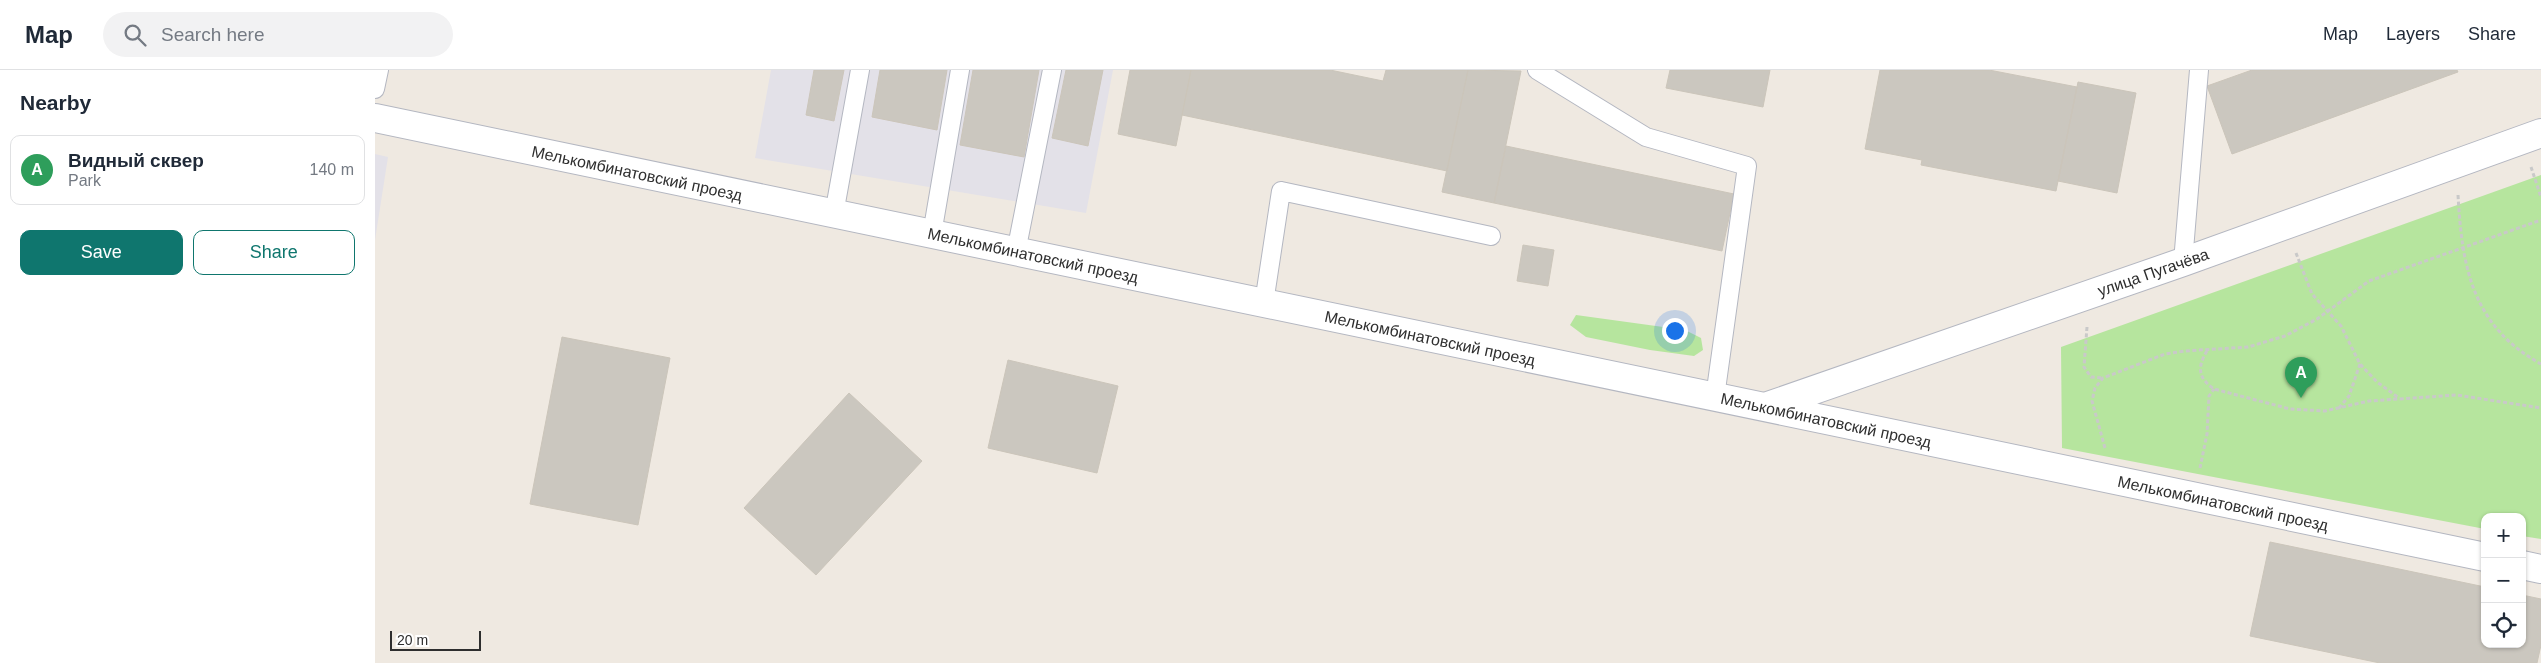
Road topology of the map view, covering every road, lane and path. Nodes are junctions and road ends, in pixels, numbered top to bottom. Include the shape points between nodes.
1 (379, 70) edge
2 (860, 70) edge
3 (960, 70) edge
4 (1052, 70) edge
5 (1537, 70) edge
6 (2199, 70) edge
7 (375, 89) edge
8 (375, 118) edge
9 (2541, 133) edge
10 (2456, 164) junction
11 (834, 214) junction
12 (2541, 220) edge
13 (2287, 225) junction
14 (932, 234) junction
15 (1491, 236) dead end
16 (2462, 248) junction
17 (1016, 252) junction
18 (2183, 262) junction
19 (2091, 294) junction
20 (1265, 303) junction
21 (2327, 311) junction
22 (2207, 351) junction
23 (2361, 364) junction
24 (2541, 364) edge
25 (2103, 378) junction
26 (2214, 389) junction
27 (1715, 397) junction
28 (2399, 398) junction
29 (1764, 407) junction
30 (2338, 408) junction
31 (2541, 408) edge
32 (2114, 480) junction
33 (2192, 496) junction
34 (2481, 557) edge
35 (2526, 566) edge
36 (2541, 569) edge

1 - 7 lane
2 - 11 lane
3 - 14 lane
4 - 17 lane
5 - 27 lane via 1646,136 1747,166
6 - 18 lane
8 - 11 street, Мелькомбинатовский проезд
9 - 10 street, улица Пугачёва
10 - 13 street, улица Пугачёва
10 - 16 path
11 - 14 street, Мелькомбинатовский проезд
12 - 16 path
13 - 18 street, улица Пугачёва
13 - 21 path via 2303,276 2312,294
14 - 17 street, Мелькомбинатовский проезд
15 - 20 lane via 1281,192
16 - 21 path via 2369,281
16 - 24 path via 2472,287 2485,314 2505,336
17 - 20 street, Мелькомбинатовский проезд
18 - 19 street, улица Пугачёва
19 - 25 path via 2084,367 2091,377
19 - 29 street, улица Пугачёва
20 - 27 street, Мелькомбинатовский проезд
21 - 22 path via 2285,336 2248,347
21 - 23 path via 2341,326
22 - 25 path via 2165,354
22 - 26 path via 2199,372 2205,383
23 - 28 path via 2377,382
23 - 30 path via 2349,396
25 - 32 path via 2095,388 2092,401
26 - 30 path via 2289,409 2325,411
26 - 33 path via 2209,396 2207,434
27 - 29 street, Мелькомбинатовский проезд
28 - 30 path
28 - 31 path via 2457,395
29 - 32 street, Мелькомбинатовский проезд
32 - 33 street, Мелькомбинатовский проезд
33 - 34 street, Мелькомбинатовский проезд
35 - 36 street

